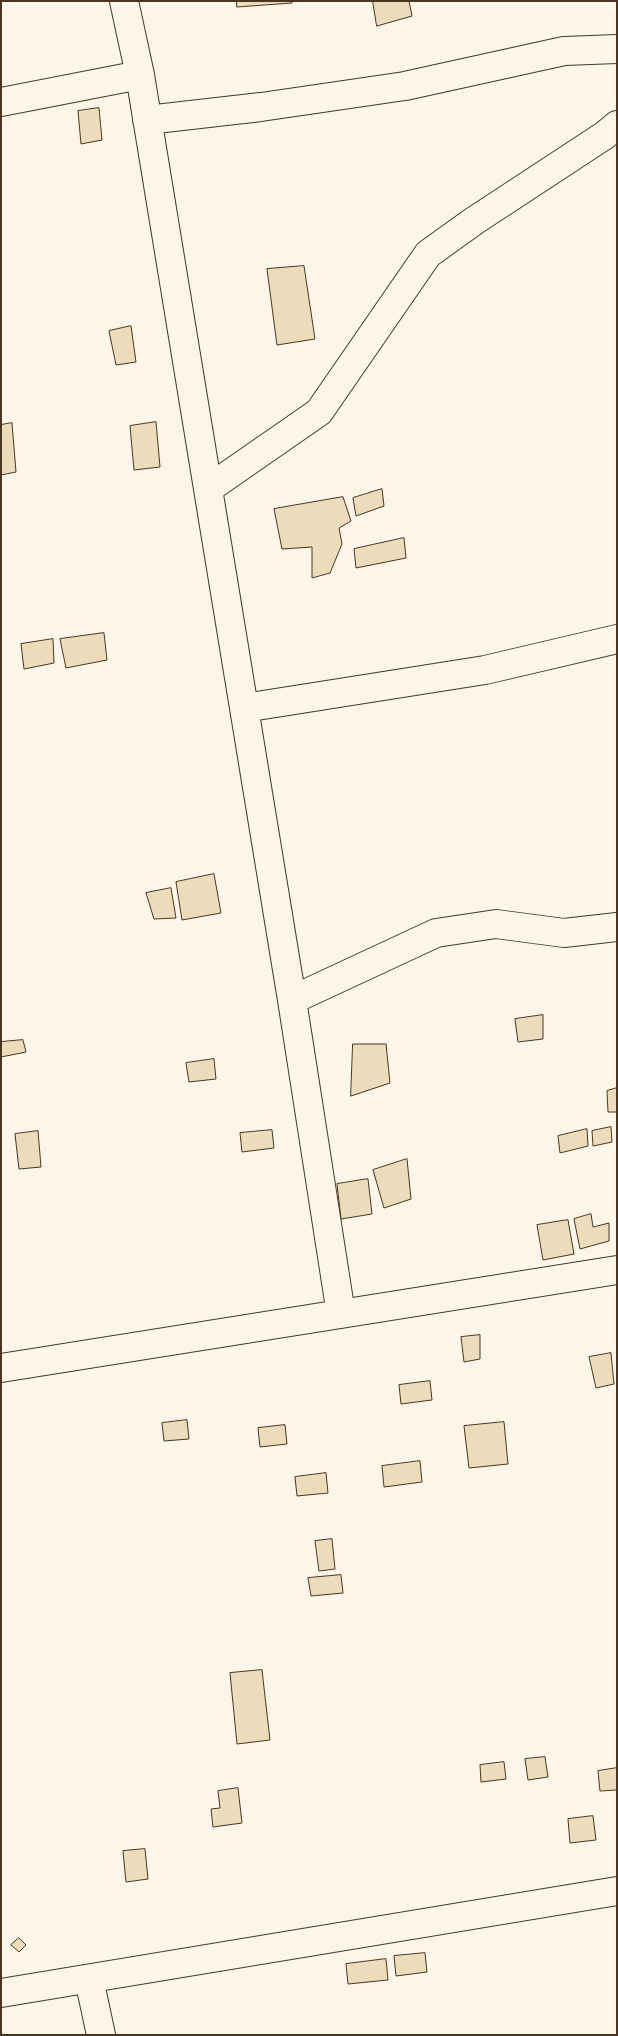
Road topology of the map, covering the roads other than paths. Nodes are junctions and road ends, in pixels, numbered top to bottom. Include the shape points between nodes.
1 (124, 1) edge
2 (617, 49) edge
3 (140, 75) junction
4 (1, 102) edge
5 (147, 120) junction
6 (617, 125) edge
7 (208, 489) junction
8 (617, 639) edge
9 (244, 708) junction
10 (617, 927) edge
11 (292, 1000) junction
12 (617, 1270) edge
13 (340, 1314) junction
14 (2, 1361) edge
15 (617, 1890) edge
16 (90, 1979) junction
17 (1, 1993) edge
18 (100, 2035) edge

1 - 3 street
2 - 5 street via 564,51 405,86
3 - 4 street
3 - 5 street
5 - 7 street
6 - 7 street via 428,254 319,412
7 - 9 street
8 - 9 street via 485,670
9 - 11 street
10 - 11 street via 564,933 496,924 436,933
11 - 13 street
12 - 13 street
13 - 14 street
15 - 16 street
16 - 17 street
16 - 18 street

